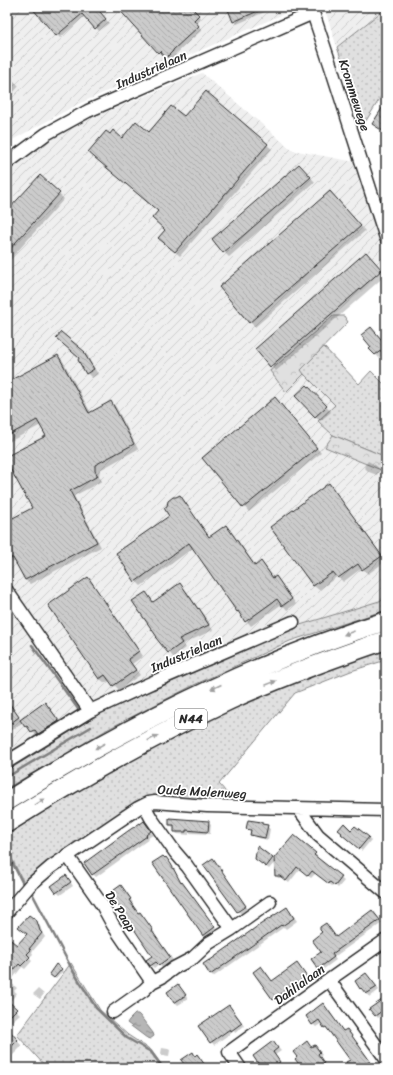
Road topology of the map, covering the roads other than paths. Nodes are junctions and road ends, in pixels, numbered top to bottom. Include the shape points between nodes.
1 (312, 10) edge
2 (7, 163) edge
3 (386, 238) edge
4 (7, 591) edge
5 (386, 621) edge
6 (293, 622) dead end
7 (386, 640) edge
8 (90, 711) junction
9 (7, 762) edge
10 (7, 801) edge
11 (144, 805) junction
12 (298, 808) junction
13 (386, 810) edge
14 (7, 823) edge
15 (67, 855) junction
16 (386, 893) edge
17 (270, 902) dead end
18 (7, 912) edge
19 (232, 929) junction
20 (386, 940) edge
21 (329, 980) junction
22 (152, 982) junction
23 (113, 1012) dead end
24 (386, 1059) edge
25 (240, 1068) edge

1 - 2 street, Industrielaan via 88,111 46,134
1 - 3 street, Krommewege
4 - 8 street
5 -> 10 highway, N44 via 289,656 190,699 120,734
6 - 8 street, Industrielaan
14 -> 7 highway, N44 via 122,755 198,716 328,660
8 - 9 street, Industrielaan
11 - 12 street, Oude Molenweg via 156,802
11 - 15 street, Oude Molenweg
11 - 19 street via 150,818
12 - 13 street, Oude Molenweg
12 - 16 street via 318,835
15 - 18 street, Oude Molenweg via 30,885
15 - 22 street, De Paap
17 - 19 street
19 - 22 street via 209,943 193,958
20 - 21 street, Dahlialaan
21 - 24 street
21 - 25 street, Dahlialaan via 229,1052
22 - 23 street

